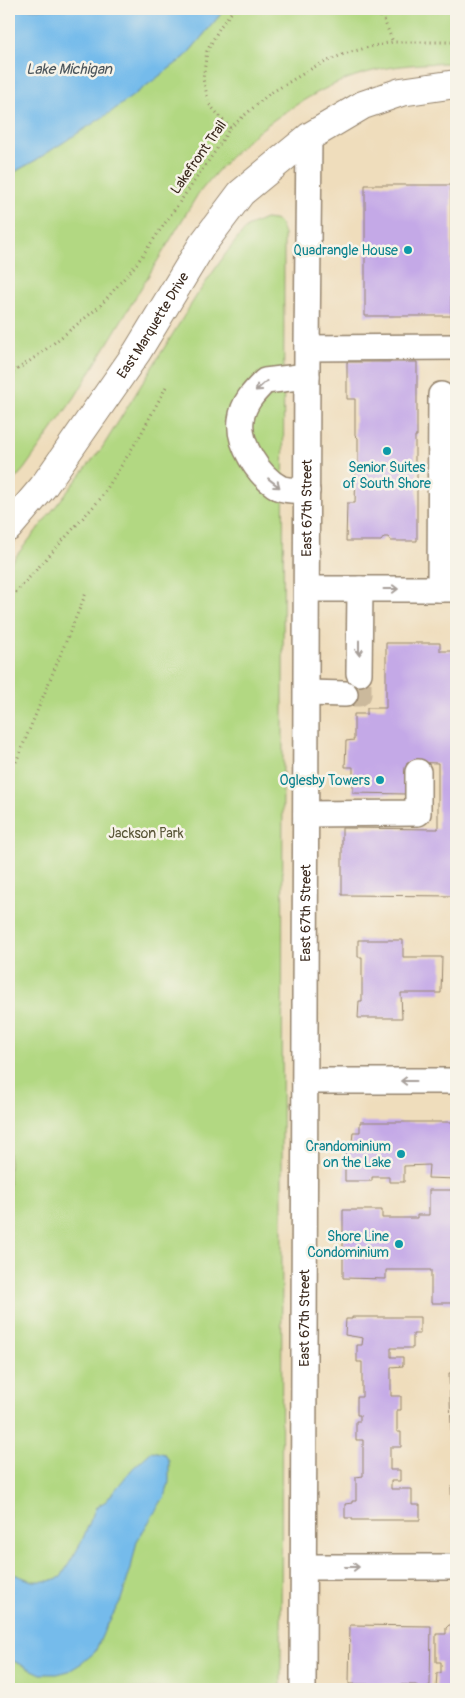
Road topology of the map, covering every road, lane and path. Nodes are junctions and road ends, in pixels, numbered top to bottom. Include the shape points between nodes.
1 (234, 9) edge
2 (374, 9) edge
3 (393, 42) junction
4 (456, 42) edge
5 (456, 84) edge
6 (230, 128) junction
7 (309, 137) junction
8 (456, 347) edge
9 (307, 348) junction
10 (9, 374) edge
11 (307, 376) junction
12 (166, 386) dead end
13 (440, 395) dead end
14 (307, 491) junction
15 (9, 527) edge
16 (307, 589) junction
17 (360, 589) junction
18 (448, 589) edge
19 (86, 593) dead end
20 (9, 600) edge
21 (360, 673) tunnel mouth
22 (307, 693) junction
23 (345, 694) tunnel mouth
24 (16, 762) dead end
25 (418, 772) dead end
26 (306, 814) junction
27 (305, 1081) junction
28 (456, 1081) edge
29 (304, 1567) junction
30 (456, 1567) edge
31 (303, 1689) edge

1 - 6 path via 207,52 203,80 209,104
2 - 3 path via 384,20
3 - 4 path, Lakefront Trail
3 - 6 path, Lakefront Trail via 369,46 316,66 269,94
5 - 7 main road, East Marquette Drive via 401,92 363,105
6 - 10 path, Lakefront Trail via 136,266 99,307
7 - 9 street, East 67th Street
7 - 15 main road, East Marquette Drive via 241,193 202,245 137,352 60,463
8 - 9 street
9 - 11 street, East 67th Street
11 - 14 street, East 67th Street
11 -> 14 street via 265,380 248,398 241,420 242,438 250,457 265,476 281,488
12 - 20 path via 101,498
13 - 18 street
14 - 16 street, East 67th Street
16 - 17 street
16 - 22 street, East 67th Street
17 -> 18 street
17 -> 21 street
19 - 24 path
22 - 23 street
22 - 26 street, East 67th Street
25 - 26 street via 418,813
26 - 27 street, East 67th Street
28 -> 27 street
27 - 29 street, East 67th Street
29 -> 30 street
29 - 31 street, East 67th Street

